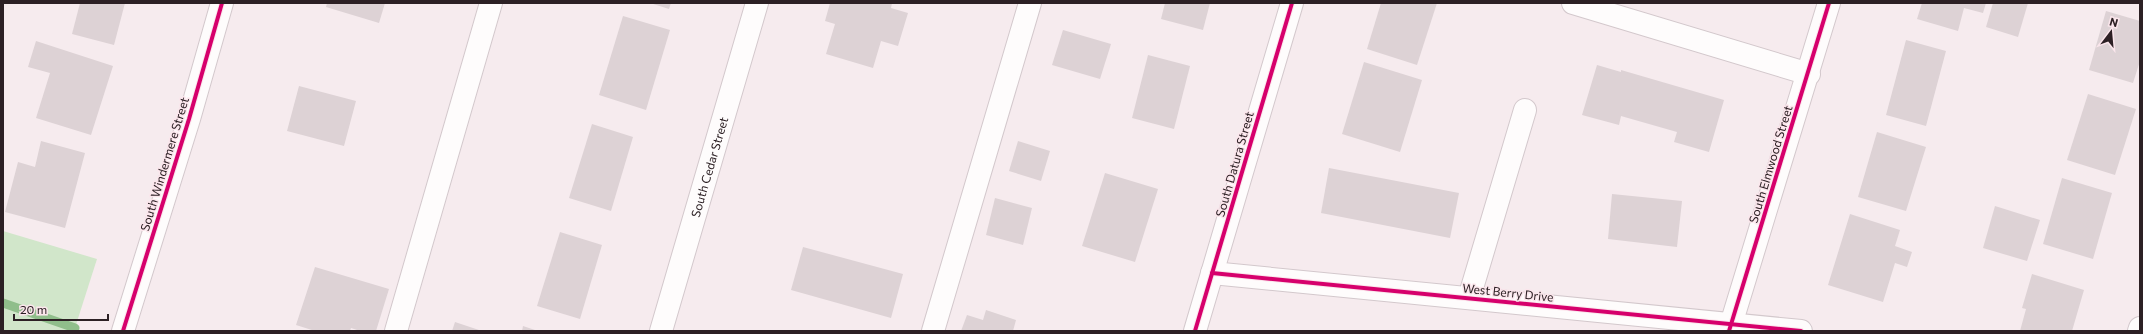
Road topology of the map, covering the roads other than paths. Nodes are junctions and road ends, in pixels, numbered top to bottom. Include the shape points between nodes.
1 (222, 3) edge
2 (491, 3) edge
3 (757, 3) edge
4 (1030, 3) edge
5 (1292, 3) edge
6 (1573, 3) edge
7 (1829, 3) edge
8 (1809, 74) junction
9 (1524, 110) dead end
10 (1212, 273) junction
11 (1469, 298) junction
12 (1730, 328) edge
13 (2140, 328) edge
14 (123, 331) edge
15 (396, 331) edge
16 (661, 331) edge
17 (933, 331) edge
18 (1195, 331) edge
19 (1801, 331) edge
20 (2139, 331) edge

1 - 14 street, South Windermere Street
2 - 15 street
3 - 16 street, South Cedar Street
4 - 17 street
5 - 10 street, South Datura Street
6 - 8 street
7 - 8 street, South Elmwood Street
8 - 12 street, South Elmwood Street
9 - 11 street
10 - 11 street, West Berry Drive
10 - 18 street, South Datura Street
11 - 12 street, West Berry Drive
12 - 19 street, West Berry Drive
13 - 20 street

